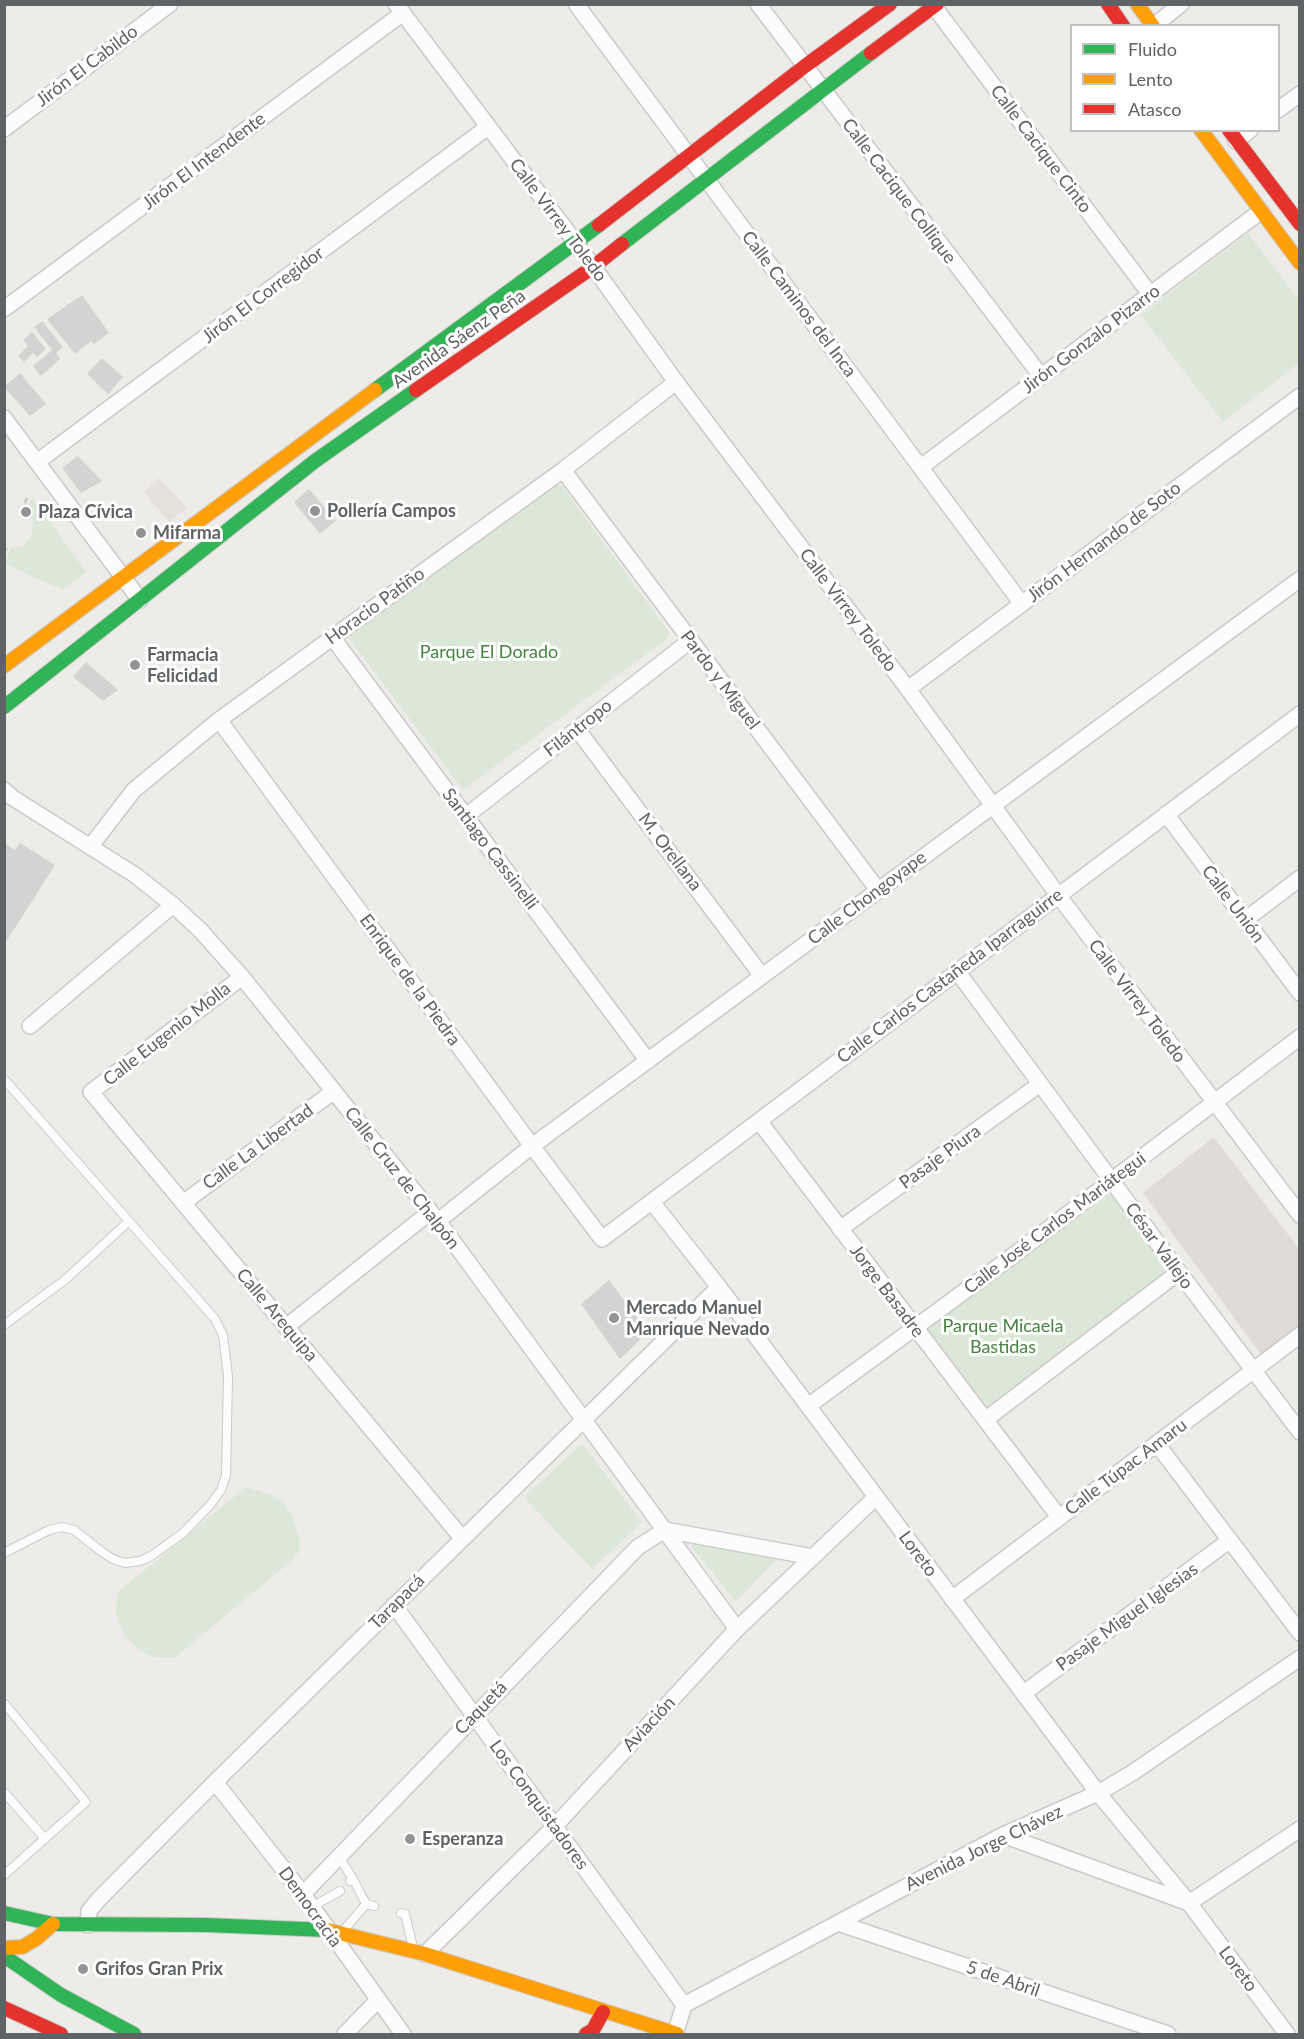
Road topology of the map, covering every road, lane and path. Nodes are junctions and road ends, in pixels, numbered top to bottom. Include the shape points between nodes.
1 (170, 4) edge
2 (576, 4) edge
3 (758, 4) edge
4 (890, 4) edge
5 (1108, 4) edge
6 (1137, 4) edge
7 (1181, 4) edge
8 (934, 5) edge
9 (399, 9) edge
10 (1122, 24) edge
11 (1152, 24) edge
12 (1156, 24) edge
13 (805, 66) junction
14 (822, 90) junction
15 (1299, 94) edge
16 (1280, 108) edge
17 (488, 127) junction
18 (4, 129) edge
19 (1202, 132) edge
20 (1233, 136) edge
21 (689, 156) junction
22 (706, 179) junction
23 (1261, 211) junction
24 (1299, 224) edge
25 (576, 243) junction
26 (1299, 263) edge
27 (593, 267) junction
28 (1150, 294) junction
29 (4, 309) edge
30 (1041, 376) junction
31 (676, 382) junction
32 (1299, 396) edge
33 (4, 418) edge
34 (37, 462) junction
35 (921, 467) junction
36 (563, 470) junction
37 (27, 498) dead end
38 (22, 512) dead end
39 (7, 547) dead end
40 (4, 553) edge
41 (122, 576) junction
42 (1299, 579) edge
43 (140, 600) junction
44 (1022, 603) junction
45 (333, 637) junction
46 (691, 640) junction
47 (4, 666) edge
48 (908, 689) junction
49 (4, 707) edge
50 (1299, 714) edge
51 (219, 720) junction
52 (577, 729) junction
53 (4, 790) edge
54 (992, 806) junction
55 (1166, 814) junction
56 (466, 816) junction
57 (90, 847) junction
58 (1299, 878) edge
59 (878, 890) junction
60 (1058, 896) junction
61 (173, 905) junction
62 (1245, 920) junction
63 (957, 971) junction
64 (762, 976) junction
65 (242, 977) junction
66 (1299, 993) edge
67 (30, 1026) dead end
68 (1299, 1037) edge
69 (648, 1060) junction
70 (4, 1079) edge
71 (1040, 1084) junction
72 (334, 1091) junction
73 (92, 1092) joint
74 (1215, 1104) junction
75 (759, 1121) junction
76 (532, 1146) junction
77 (1112, 1182) junction
78 (652, 1202) junction
79 (183, 1203) junction
80 (1299, 1215) edge
81 (434, 1217) junction
82 (128, 1222) junction
83 (840, 1229) junction
84 (602, 1239) joint
85 (1179, 1272) junction
86 (719, 1287) junction
87 (4, 1325) edge
88 (286, 1327) junction
89 (914, 1327) junction
90 (1299, 1335) edge
91 (1252, 1371) junction
92 (808, 1406) junction
93 (584, 1419) junction
94 (984, 1420) junction
95 (1299, 1432) edge
96 (1156, 1443) junction
97 (876, 1497) junction
98 (1059, 1517) junction
99 (665, 1530) junction
100 (462, 1538) junction
101 (1230, 1540) junction
102 (4, 1553) edge
103 (813, 1557) junction
104 (952, 1599) junction
105 (394, 1605) junction
106 (737, 1629) junction
107 (1299, 1633) edge
108 (1299, 1658) edge
109 (1024, 1693) junction
110 (4, 1703) edge
111 (474, 1716) junction
112 (215, 1782) junction
113 (4, 1792) edge
114 (1098, 1793) junction
115 (554, 1827) junction
116 (1299, 1831) edge
117 (1003, 1835) junction
118 (45, 1839) junction
119 (339, 1857) junction
120 (6, 1870) edge
121 (340, 1891) dead end
122 (307, 1900) junction
123 (1189, 1903) junction
124 (4, 1913) edge
125 (400, 1913) dead end
126 (838, 1923) junction
127 (53, 1924) junction
128 (88, 1925) junction
129 (334, 1932) junction
130 (4, 1948) edge
131 (420, 1953) junction
132 (4, 1956) edge
133 (378, 2000) junction
134 (684, 2005) junction
135 (4, 2008) edge
136 (603, 2012) junction
137 (61, 2034) edge
138 (134, 2034) edge
139 (345, 2034) edge
140 (403, 2034) edge
141 (586, 2034) edge
142 (676, 2034) edge
143 (1168, 2034) edge
144 (1287, 2034) edge

1 - 18 street, Jirón El Cabildo
2 - 21 street, Calle Caminos del Inca
3 - 13 street, Calle Cacique Collique
4 - 13 street, Avenida Sáenz Peña
5 - 10 street
6 - 11 street
7 - 12 street
8 - 14 street, Avenida Sáenz Peña
8 - 28 street, Calle Cacique Cinto
9 - 17 street, Calle Virrey Toledo
9 - 29 street, Jirón El Intendente
13 - 14 street, Calle Cacique Collique
13 - 21 street, Avenida Sáenz Peña
14 - 22 street, Avenida Sáenz Peña
14 - 30 street, Calle Cacique Collique
15 - 16 street
17 - 25 street, Calle Virrey Toledo
17 - 34 street, Jirón El Corregidor
19 - 23 street
20 - 24 street
21 - 22 street, Calle Caminos del Inca
21 - 25 street, Avenida Sáenz Peña
22 - 27 street, Avenida Sáenz Peña
22 - 35 street, Calle Caminos del Inca
23 - 26 street
23 - 28 street, Jirón Gonzalo Pizarro
25 - 27 street, Calle Virrey Toledo
25 - 41 street, Avenida Sáenz Peña
27 - 31 street, Calle Virrey Toledo
27 - 43 street, Avenida Sáenz Peña via 315,461
28 - 30 street, Jirón Gonzalo Pizarro
30 - 35 street, Jirón Gonzalo Pizarro
31 - 36 street, Horacio Patiño
31 - 48 street, Calle Virrey Toledo
32 - 44 street, Jirón Hernando de Soto
33 - 34 street
34 - 41 street
35 - 44 street, Calle Caminos del Inca
36 - 45 street, Horacio Patiño
36 - 46 street, Pardo y Miguel
37 - 38 path
39 - 40 path
41 - 43 street
41 - 47 street, Avenida Sáenz Peña
42 - 54 street, Calle Chongoyape
43 - 49 street, Avenida Sáenz Peña
44 - 48 street, Jirón Hernando de Soto
45 - 51 street, Horacio Patiño
45 - 56 street, Santiago Cassinelli
46 - 52 street, Filántropo
46 - 59 street, Pardo y Miguel
48 - 54 street, Calle Virrey Toledo
50 - 55 street, Calle Carlos Castañeda Iparraguirre
51 - 57 street, Horacio Patiño via 134,790
51 - 76 street, Enrique de la Piedra
52 - 56 street, Filántropo
52 - 64 street, M. Orellana
53 - 57 street, Calle Cruz de Chalpón
54 - 59 street, Calle Chongoyape
54 - 60 street, Calle Virrey Toledo
55 - 60 street, Calle Carlos Castañeda Iparraguirre
55 - 62 street, Calle Unión
56 - 69 street, Santiago Cassinelli
57 - 61 street, Calle Cruz de Chalpón
58 - 62 street
59 - 64 street, Calle Chongoyape
60 - 63 street, Calle Carlos Castañeda Iparraguirre
60 - 74 street, Calle Virrey Toledo
61 - 65 street, Calle Cruz de Chalpón
61 - 67 street
62 - 66 street, Calle Unión
63 - 71 street, César Vallejo
63 - 75 street, Calle Carlos Castañeda Iparraguirre
64 - 69 street, Calle Chongoyape
65 - 72 street, Calle Cruz de Chalpón
65 - 73 street, Calle Eugenio Molla
68 - 74 street, Calle José Carlos Mariátegui
69 - 76 street, Calle Chongoyape
70 - 82 lane
71 - 77 street, César Vallejo
71 - 83 street, Pasaje Piura
72 - 79 street, Calle La Libertad
72 - 81 street, Calle Cruz de Chalpón
73 - 79 street, Calle Arequipa
74 - 77 street, Calle José Carlos Mariátegui
74 - 80 street, Calle Virrey Toledo
75 - 78 street, Calle Carlos Castañeda Iparraguirre
75 - 83 street, Jorge Basadre
76 - 81 street, Calle Chongoyape
76 - 84 street, Enrique de la Piedra
77 - 85 street, César Vallejo
77 - 89 street, Calle José Carlos Mariátegui
78 - 84 street, Calle Carlos Castañeda Iparraguirre
78 - 86 street, Loreto
79 - 88 street, Calle Arequipa
81 - 88 street, Calle Chongoyape
81 - 93 street, Calle Cruz de Chalpón
82 - 87 lane via 66,1279
82 - 102 lane via 206,1308 223,1335 228,1376 228,1461 224,1483 211,1504 183,1533 140,1561 125,1563 113,1559 74,1530 62,1527
83 - 89 street, Jorge Basadre
85 - 91 street, César Vallejo
85 - 94 street
86 - 92 street, Loreto
86 - 93 street, Tarapacá
88 - 100 street, Calle Arequipa
89 - 92 street, Calle José Carlos Mariátegui
89 - 94 street, Jorge Basadre
90 - 91 street, Calle Túpac Amaru
91 - 95 street, César Vallejo
91 - 96 street, Calle Túpac Amaru
92 - 97 street, Loreto
93 - 99 street, Calle Cruz de Chalpón
93 - 100 street, Tarapacá
94 - 98 street, Jorge Basadre
96 - 98 street, Calle Túpac Amaru
96 - 101 street
97 - 103 street, Aviación
97 - 104 street, Loreto
98 - 104 street, Calle Túpac Amaru
99 - 103 street
99 - 106 street, Calle Cruz de Chalpón
99 - 111 street, Caquetá via 638,1547
100 - 105 street, Tarapacá
101 - 107 street
101 - 109 street, Pasaje Miguel Iglesias
103 - 106 street, Aviación
104 - 109 street, Loreto
105 - 111 street, Los Conquistadores
105 - 112 street, Tarapacá
106 - 115 street, Aviación
108 - 114 street, Avenida Jorge Chávez
109 - 114 street, Loreto
110 - 118 lane via 86,1802
111 - 115 street, Los Conquistadores
111 - 119 street, Caquetá
112 - 122 street, Democracia
112 - 128 street, Tarapacá via 99,1899 89,1911
113 - 118 lane
114 - 117 street, Avenida Jorge Chávez
114 - 123 street, Loreto
115 - 131 street, Aviación
115 - 134 street, Los Conquistadores
116 - 123 street
117 - 123 street
117 - 126 street, Avenida Jorge Chávez
118 - 120 lane
119 - 122 street, Caquetá
119 - 129 lane via 370,1905
121 - 122 lane
122 - 129 street, Democracia
123 - 144 street, Loreto
124 - 127 street
125 - 131 lane via 405,1914
126 - 134 street, Avenida Jorge Chávez
126 - 143 street, 5 de Abril
127 - 128 street
127 - 130 street via 22,1947
128 - 129 street via 207,1925
129 - 131 street
129 - 133 street, Democracia
131 - 136 street
132 - 138 street via 61,1995
133 - 139 street
133 - 140 street, Democracia
134 - 142 street
135 - 137 street
136 - 141 street via 593,2031
136 - 142 street

